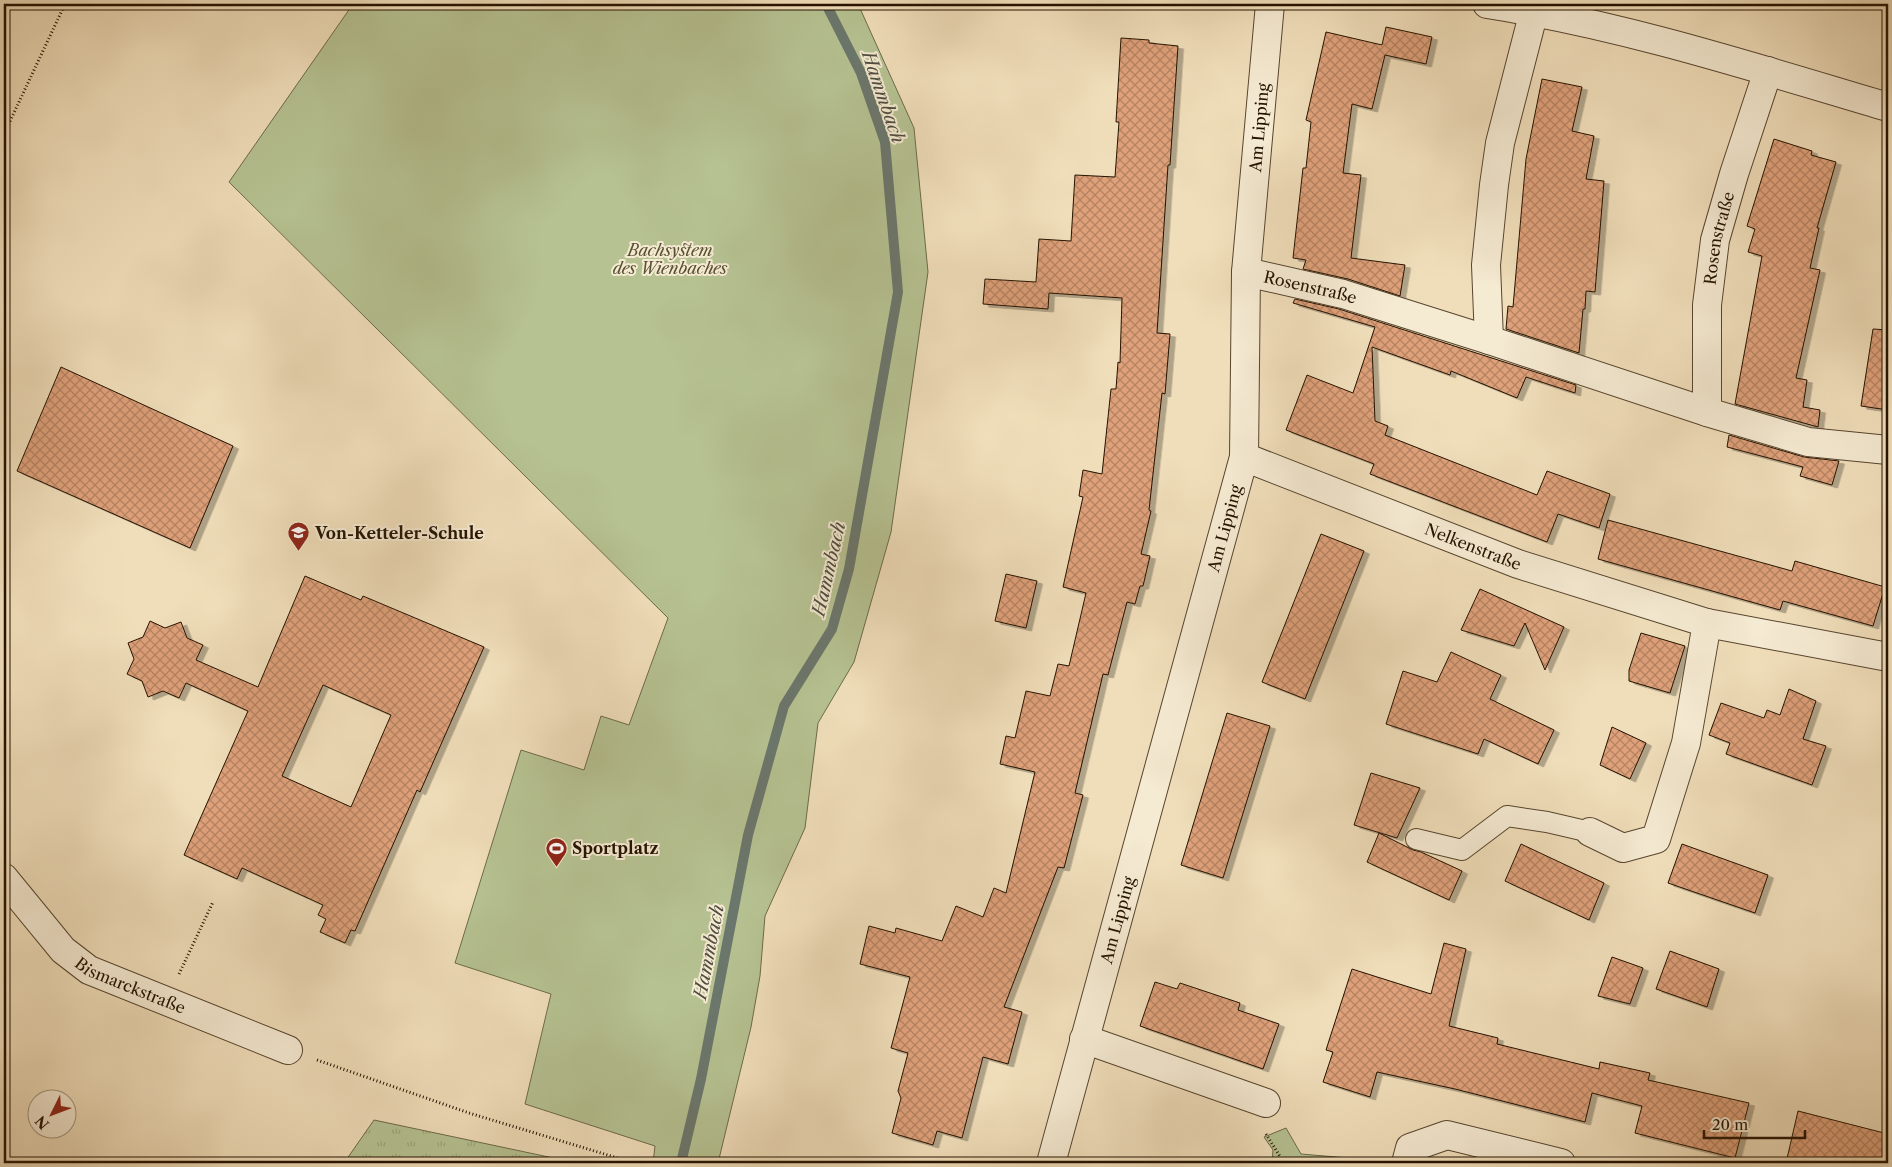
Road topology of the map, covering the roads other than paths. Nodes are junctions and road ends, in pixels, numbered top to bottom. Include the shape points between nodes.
1 (1270, 4) edge
2 (1487, 4) edge
3 (1534, 11) junction
4 (1768, 71) junction
5 (1888, 107) edge
6 (1246, 272) junction
7 (1489, 340) junction
8 (1707, 412) junction
9 (1888, 450) edge
10 (1244, 456) junction
11 (1707, 622) junction
12 (1888, 657) edge
13 (1590, 832) joint
14 (1416, 839) dead end
15 (4, 878) edge
16 (1084, 1039) junction
17 (288, 1050) road end
18 (1266, 1104) dead end
19 (1051, 1163) edge
20 (1406, 1163) edge
21 (1561, 1163) edge

1 - 6 street, Am Lipping
2 - 3 street
3 - 4 street
3 - 7 street via 1500,143 1494,185 1486,264
4 - 5 street
4 - 8 street, Rosenstraße via 1715,240 1707,305
6 - 7 street, Rosenstraße via 1343,294
6 - 10 street, Am Lipping
7 - 8 street, Rosenstraße
8 - 9 street, Rosenstraße via 1808,442
10 - 11 street, Nelkenstraße via 1518,564
10 - 16 street, Am Lipping
11 - 12 street, Nelkenstraße
11 - 13 street via 1686,743 1656,838 1623,848
13 - 14 lane via 1507,816 1462,850
15 - 17 street, Bismarckstraße via 63,950 89,970
16 - 18 street
16 - 19 street, Am Lipping
20 - 21 street via 1410,1148 1448,1135

